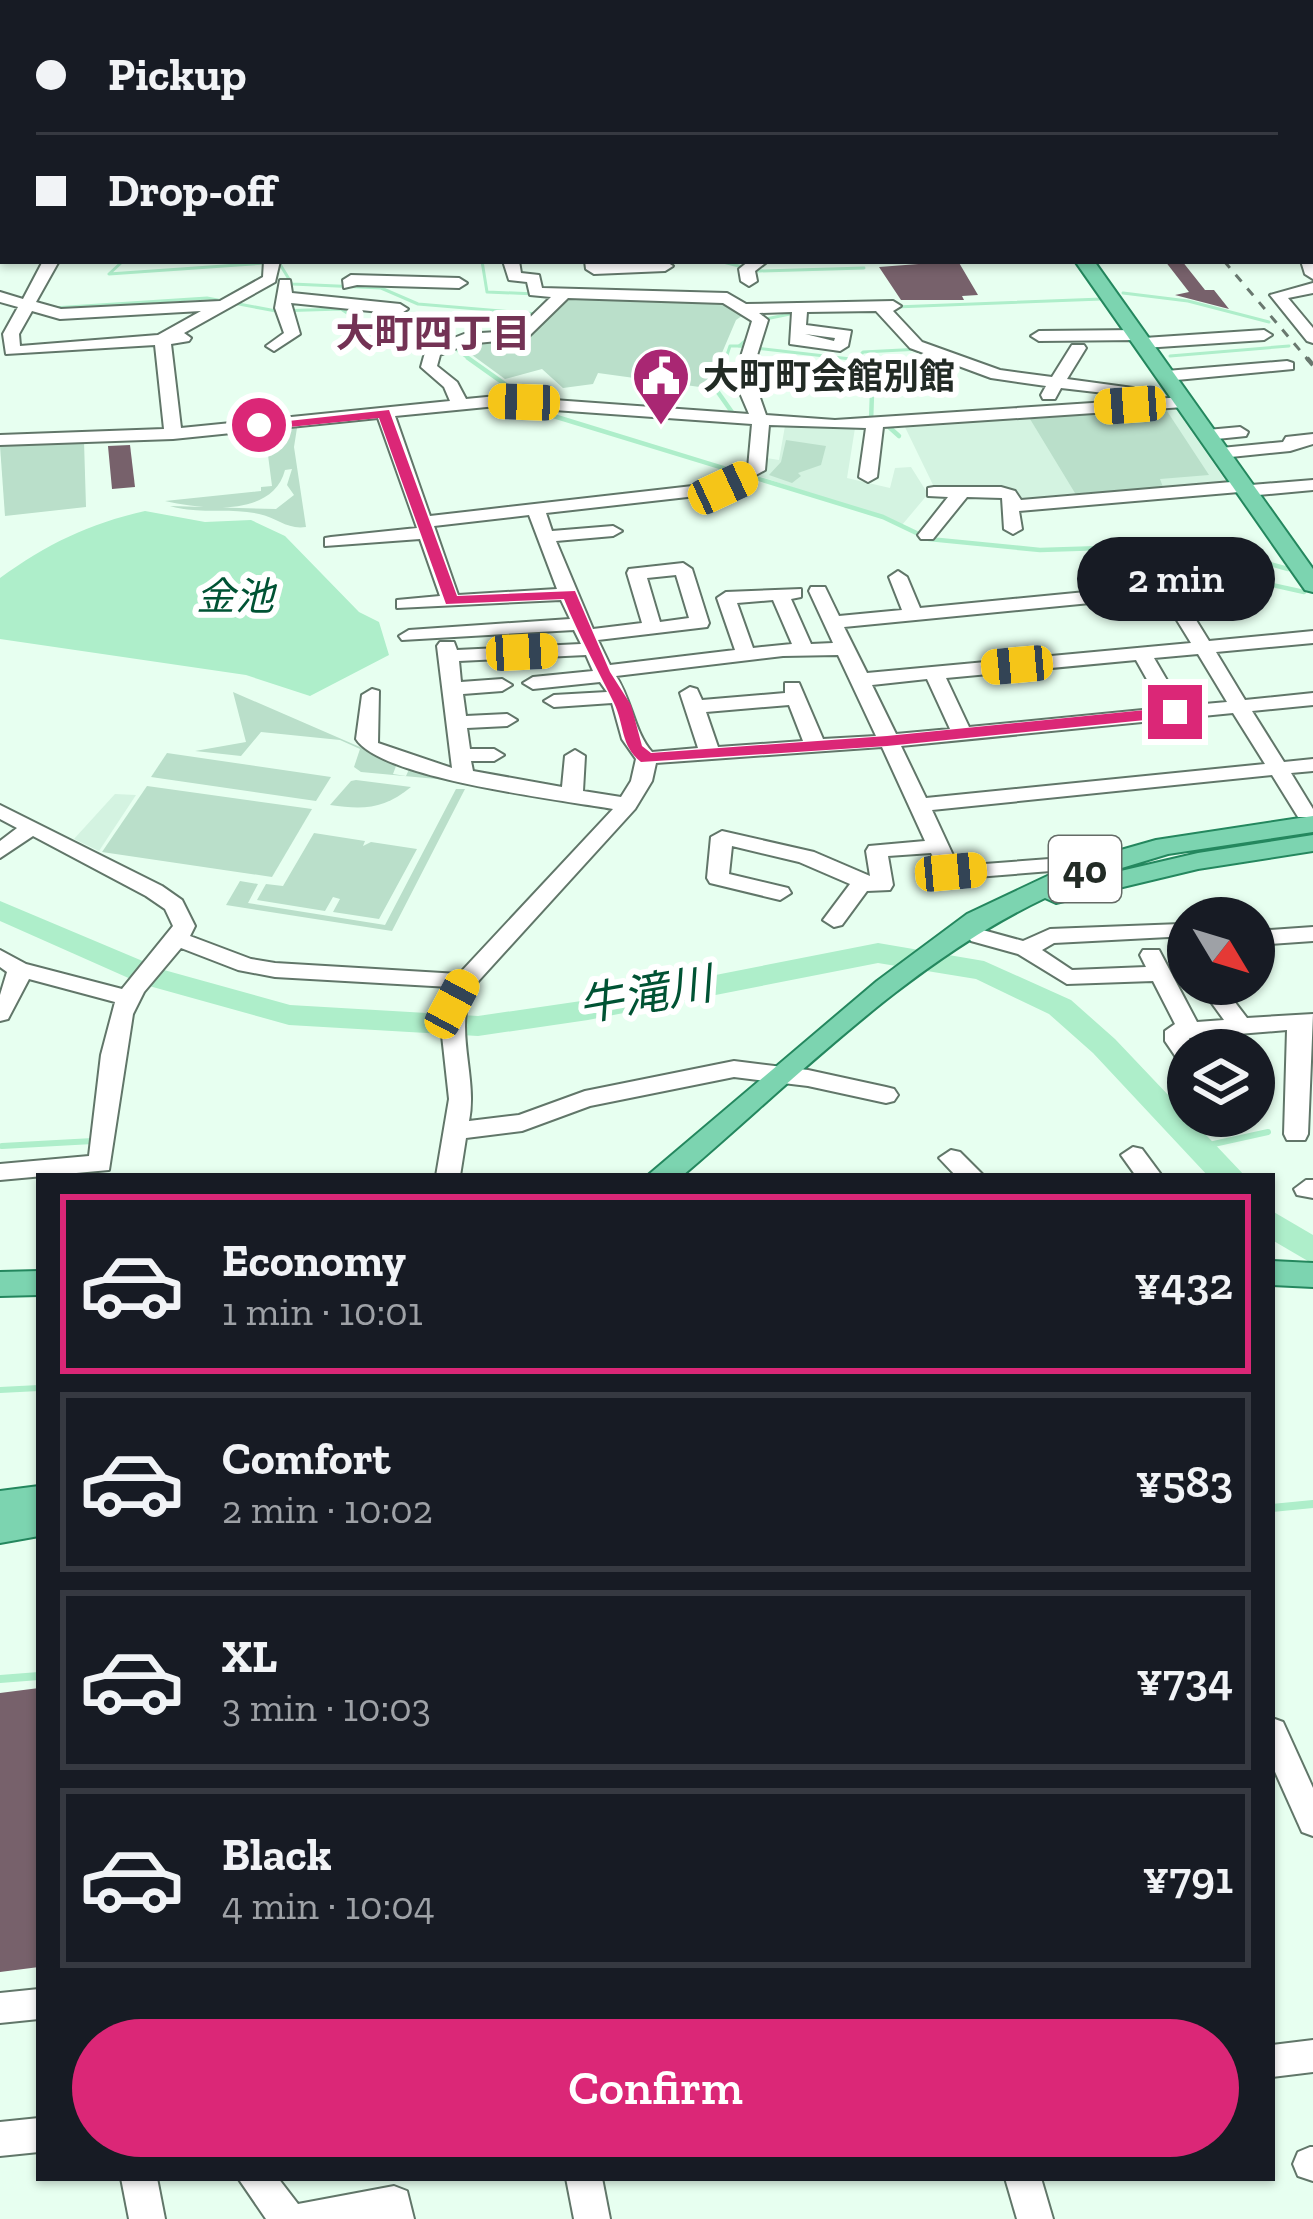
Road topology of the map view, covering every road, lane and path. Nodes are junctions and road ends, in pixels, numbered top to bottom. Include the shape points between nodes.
1 (48, 264) edge
2 (512, 264) edge
3 (593, 264) edge
4 (652, 264) edge
5 (664, 264) edge
6 (755, 264) edge
7 (1086, 264) edge
8 (271, 265) edge
9 (749, 281) dead end
10 (459, 283) dead end
11 (349, 285) dead end
12 (1313, 288) edge
13 (696, 295) junction
14 (561, 296) junction
15 (0, 297) edge
16 (230, 302) junction
17 (283, 306) junction
18 (26, 307) junction
19 (747, 308) junction
20 (800, 308) junction
21 (400, 310) dead end
22 (800, 328) dead end
23 (1264, 335) dead end
24 (1039, 336) dead end
25 (183, 338) dead end
26 (1313, 338) edge
27 (1141, 339) junction
28 (163, 340) junction
29 (274, 346) dead end
30 (1078, 348) dead end
31 (962, 361) junction
32 (1281, 365) dead end
33 (745, 369) junction
34 (842, 380) dead end
35 (945, 381) dead end
36 (1057, 386) junction
37 (1176, 390) junction
38 (460, 404) junction
39 (1037, 412) junction
40 (385, 413) junction
41 (761, 422) junction
42 (875, 424) junction
43 (1240, 432) dead end
44 (172, 434) junction
45 (1313, 439) edge
46 (0, 440) edge
47 (1214, 444) junction
48 (1290, 446) junction
49 (869, 465) dead end
50 (1313, 473) edge
51 (1313, 485) edge
52 (1245, 489) junction
53 (934, 492) dead end
54 (961, 494) junction
55 (1015, 506) junction
56 (536, 508) junction
57 (424, 527) junction
58 (1013, 530) dead end
59 (613, 531) dead end
60 (927, 535) dead end
61 (545, 537) junction
62 (331, 542) dead end
63 (898, 577) dead end
64 (1312, 583) edge
65 (570, 586) junction
66 (818, 591) dead end
67 (451, 601) junction
68 (404, 604) dead end
69 (913, 614) junction
70 (832, 622) junction
71 (653, 628) dead end
72 (409, 636) dead end
73 (589, 636) junction
74 (1313, 637) edge
75 (1204, 648) junction
76 (805, 650) junction
77 (845, 650) junction
78 (1142, 653) junction
79 (738, 657) junction
80 (934, 673) junction
81 (604, 674) junction
82 (859, 680) junction
83 (533, 683) dead end
84 (502, 686) dead end
85 (452, 689) junction
86 (372, 695) dead end
87 (620, 698) junction
88 (1313, 699) edge
89 (554, 701) dead end
90 (745, 702) junction
91 (1240, 706) junction
92 (1175, 712) junction
93 (507, 720) dead end
94 (456, 723) junction
95 (962, 734) junction
96 (887, 741) junction
97 (815, 746) junction
98 (710, 754) junction
99 (575, 756) dead end
100 (647, 758) junction
101 (462, 765) junction
102 (1313, 765) edge
103 (1278, 769) junction
104 (503, 783) junction
105 (572, 796) junction
106 (628, 805) junction
107 (918, 805) junction
108 (0, 811) edge
109 (1312, 825) edge
110 (30, 828) junction
111 (938, 846) junction
112 (0, 852) edge
113 (806, 857) junction
114 (862, 881) junction
115 (1038, 884) junction
116 (834, 920) dead end
117 (1167, 932) edge
118 (1313, 934) edge
119 (1275, 937) edge
120 (178, 939) junction
121 (963, 942) junction
122 (1026, 950) junction
123 (9, 963) edge
124 (464, 981) junction
125 (131, 994) junction
126 (1225, 1005) edge
127 (0, 1014) edge
128 (1306, 1022) edge
129 (1241, 1027) junction
130 (1189, 1029) edge
131 (1207, 1029) edge
132 (796, 1076) junction
133 (886, 1095) dead end
134 (455, 1131) junction
135 (1296, 1134) dead end
136 (1133, 1155) dead end
137 (952, 1158) dead end
138 (0, 1172) edge
139 (448, 1173) edge
140 (666, 1173) edge
141 (697, 1173) edge
142 (969, 1173) edge
143 (1148, 1173) edge
144 (36, 1283) edge
145 (0, 1284) edge
146 (36, 1500) edge
147 (0, 1505) edge
148 (36, 1522) edge
149 (0, 1528) edge
150 (1290, 1747) edge
151 (1313, 1822) edge
152 (36, 2004) edge
153 (0, 2008) edge
154 (1313, 2056) edge
155 (1275, 2061) edge
156 (36, 2136) edge
157 (1, 2147) edge
158 (140, 2181) edge
159 (258, 2181) edge
160 (585, 2181) edge
161 (1024, 2181) edge
162 (147, 2219) edge
163 (288, 2219) edge
164 (304, 2219) edge
165 (396, 2219) edge
166 (592, 2219) edge
167 (1035, 2219) edge

1 - 18 street
2 - 14 street via 514,277 534,278 535,292
3 - 4 street
5 - 13 street
6 - 9 street
7 - 27 main road
8 - 16 street via 270,279
8 - 17 street via 285,282
10 - 11 street
12 - 26 street via 1278,295
13 - 14 street
13 - 19 street
14 - 38 street via 521,334 432,352 429,367
15 - 18 street
16 - 18 street via 60,314
16 - 28 street
17 - 21 street
17 - 29 street via 292,334
18 - 28 street via 10,334 12,351
19 - 20 street
19 - 33 street via 762,325
20 - 22 street
20 - 31 street via 888,306 916,345
23 - 27 street
24 - 27 street
25 - 28 street
27 - 37 main road
28 - 44 street
30 - 36 street
31 - 35 street
31 - 36 street
32 - 37 street
33 - 34 street
33 - 41 street via 742,380
36 - 37 street
36 - 39 street
37 - 39 street
37 - 47 main road
38 - 40 street
38 - 41 street via 534,396 558,405
39 - 42 street
40 - 44 street
40 - 57 street
41 - 42 street
41 - 56 street via 756,470 723,488
42 - 49 street
43 - 47 street
44 - 46 street
45 - 48 street
47 - 48 street
47 - 52 main road
48 - 50 street
51 - 52 street
52 - 55 street
52 - 64 main road
53 - 54 street
54 - 55 street via 1001,492
54 - 60 street
55 - 58 street
56 - 57 street
56 - 61 street
57 - 62 street via 355,549
57 - 67 street
59 - 61 street
61 - 65 street
63 - 69 street
65 - 67 street via 488,603
65 - 73 street
66 - 70 street
67 - 68 street
69 - 70 street
69 - 75 street via 1168,590
70 - 77 street
71 - 73 street
72 - 73 street
73 - 81 street
73 - 85 street via 447,651
74 - 75 street
75 - 78 street
75 - 91 street
76 - 77 street
76 - 79 street
76 - 79 street via 787,594 726,598
77 - 82 street
78 - 80 street
78 - 92 street
79 - 81 street
79 - 90 street
80 - 82 street
80 - 95 street
81 - 83 street
81 - 87 street
82 - 96 street
84 - 85 street
85 - 94 street
86 - 101 street via 371,747 422,767
87 - 89 street
87 - 100 street via 634,748
88 - 91 street
90 - 97 street via 794,692
90 - 98 street via 692,700
91 - 92 street
91 - 103 street
92 - 95 street
93 - 94 street
94 - 101 street
95 - 96 street
96 - 97 street
96 - 107 street
97 - 98 street
98 - 100 street
99 - 105 street
100 - 106 street via 645,780
101 - 104 street
101 - 104 street via 500,757
102 - 103 street
103 - 107 street
103 - 109 street
104 - 105 street
105 - 106 street
106 - 124 street
107 - 111 street
108 - 110 street
109 - 115 main road, 40
109 - 115 main road via 1198,861
109 - 115 main road via 1172,833 1076,863
110 - 112 street
110 - 120 street via 174,904 184,926
111 - 114 street via 877,851 882,885
111 - 115 street via 951,872
113 - 113 street via 777,898 718,878 722,837
113 - 114 street
114 - 116 street
115 - 121 main road, 40
117 - 122 street via 1050,936
118 - 119 street
120 - 124 street via 275,970
120 - 125 street
121 - 122 street
121 - 132 main road, 40
122 - 130 street via 1067,977 1154,965
123 - 125 street
123 - 127 street via 17,986
124 - 134 street via 452,1004 462,1092
125 - 138 street via 120,1018 100,1164
126 - 129 street
128 - 129 street
128 - 135 street
129 - 131 street
132 - 133 street
132 - 134 street via 706,1072 522,1123
132 - 140 main road, 40
132 - 141 main road, 40
134 - 139 street
136 - 143 street
137 - 142 street
144 - 145 main road
146 - 147 main road
148 - 149 main road
150 - 151 street
152 - 153 street
154 - 155 street
156 - 157 street
158 - 162 street
159 - 163 street
160 - 166 street
161 - 167 street
164 - 165 street via 394,2204

